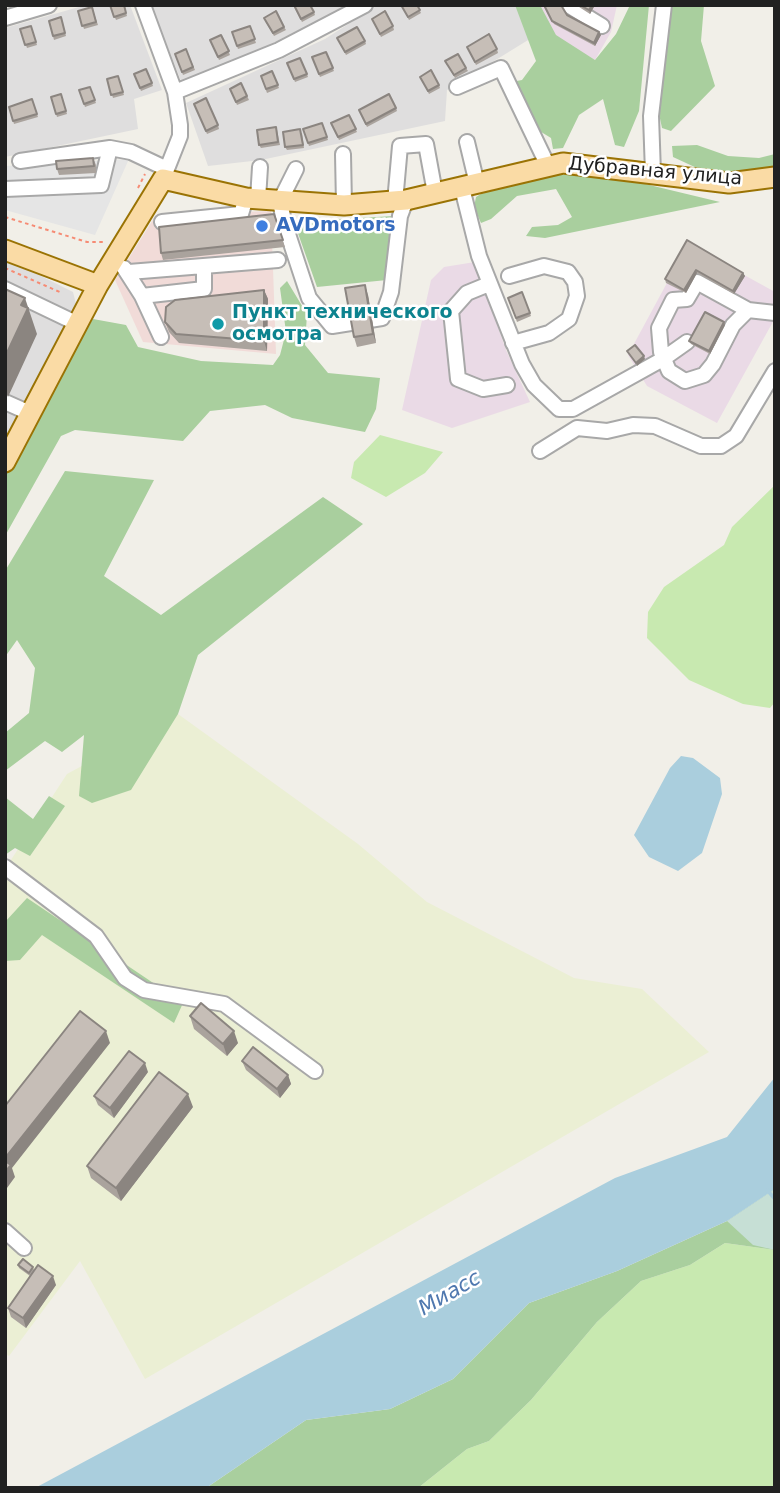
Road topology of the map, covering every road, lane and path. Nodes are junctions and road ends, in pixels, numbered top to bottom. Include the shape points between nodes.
1 (50, 5) edge
2 (143, 5) edge
3 (365, 5) edge
4 (568, 5) edge
5 (664, 5) edge
6 (5, 18) edge
7 (602, 26) dead end
8 (457, 87) dead end
9 (175, 92) junction
10 (467, 142) dead end
11 (110, 148) junction
12 (344, 154) dead end
13 (20, 160) dead end
14 (548, 166) junction
15 (260, 167) dead end
16 (296, 169) dead end
17 (653, 173) junction
18 (165, 174) junction
19 (775, 177) edge
20 (470, 186) junction
21 (5, 189) edge
22 (435, 193) junction
23 (252, 198) junction
24 (280, 201) junction
25 (400, 201) junction
26 (344, 205) junction
27 (5, 217) edge
28 (162, 222) dead end
29 (87, 242) dead end
30 (5, 250) edge
31 (278, 260) dead end
32 (122, 266) junction
33 (204, 266) junction
34 (5, 268) edge
35 (509, 276) dead end
36 (489, 284) junction
37 (98, 285) junction
38 (5, 289) edge
39 (62, 293) dead end
40 (142, 296) junction
41 (748, 310) junction
42 (775, 313) edge
43 (78, 324) junction
44 (161, 337) dead end
45 (687, 342) edge
46 (513, 343) junction
47 (663, 359) junction
48 (775, 371) edge
49 (507, 385) dead end
50 (5, 402) edge
51 (573, 409) junction
52 (32, 414) junction
53 (577, 428) junction
54 (540, 451) dead end
55 (5, 462) edge
56 (5, 867) edge
57 (315, 1072) dead end
58 (5, 1231) edge
59 (24, 1248) dead end

1 - 6 street
2 - 9 street
3 - 9 street via 279,50
4 - 7 street
5 - 17 street via 651,116
8 - 14 street via 500,68
9 - 18 street via 180,136
10 - 20 street
11 - 13 street
11 - 18 street via 131,152
11 - 21 street via 101,185
12 - 26 street
14 - 17 main road, Дубравная улица via 570,163
14 - 20 main road, Дубравная улица
15 - 23 street
16 - 24 street
17 - 19 main road, Дубравная улица via 729,183
18 - 23 main road, Дубравная улица
18 - 32 main road
20 - 22 main road, Дубравная улица
20 - 36 street
22 - 25 main road, Дубравная улица
22 - 25 street via 426,144 400,146
23 - 24 main road, Дубравная улица
23 - 28 street via 240,214
24 - 25 street via 309,298 332,326 382,318 391,292
24 - 26 main road, Дубравная улица
25 - 26 main road, Дубравная улица
27 - 29 path
30 - 37 main road
31 - 33 street
32 - 33 street
32 - 37 main road
32 - 40 street
33 - 40 street via 204,289
34 - 39 path
35 - 46 street via 544,266 568,272 577,296 569,319 549,333
36 - 46 street
36 - 49 street via 467,293 451,311 458,379 483,389
37 - 43 main road
38 - 43 street
40 - 44 street
41 - 42 street
41 - 47 street via 733,325 704,375 685,381 669,371
41 - 47 street via 697,282 687,299 673,300 665,313 659,328
43 - 52 main road
45 - 47 street
46 - 51 street via 534,385 559,409
47 - 51 street
48 - 53 street via 736,436 721,446 701,446 655,426 607,431
50 - 52 street
51 - 53 street
52 - 55 main road
53 - 54 street
56 - 57 street via 96,936 125,978 144,990 224,1004
58 - 59 street

